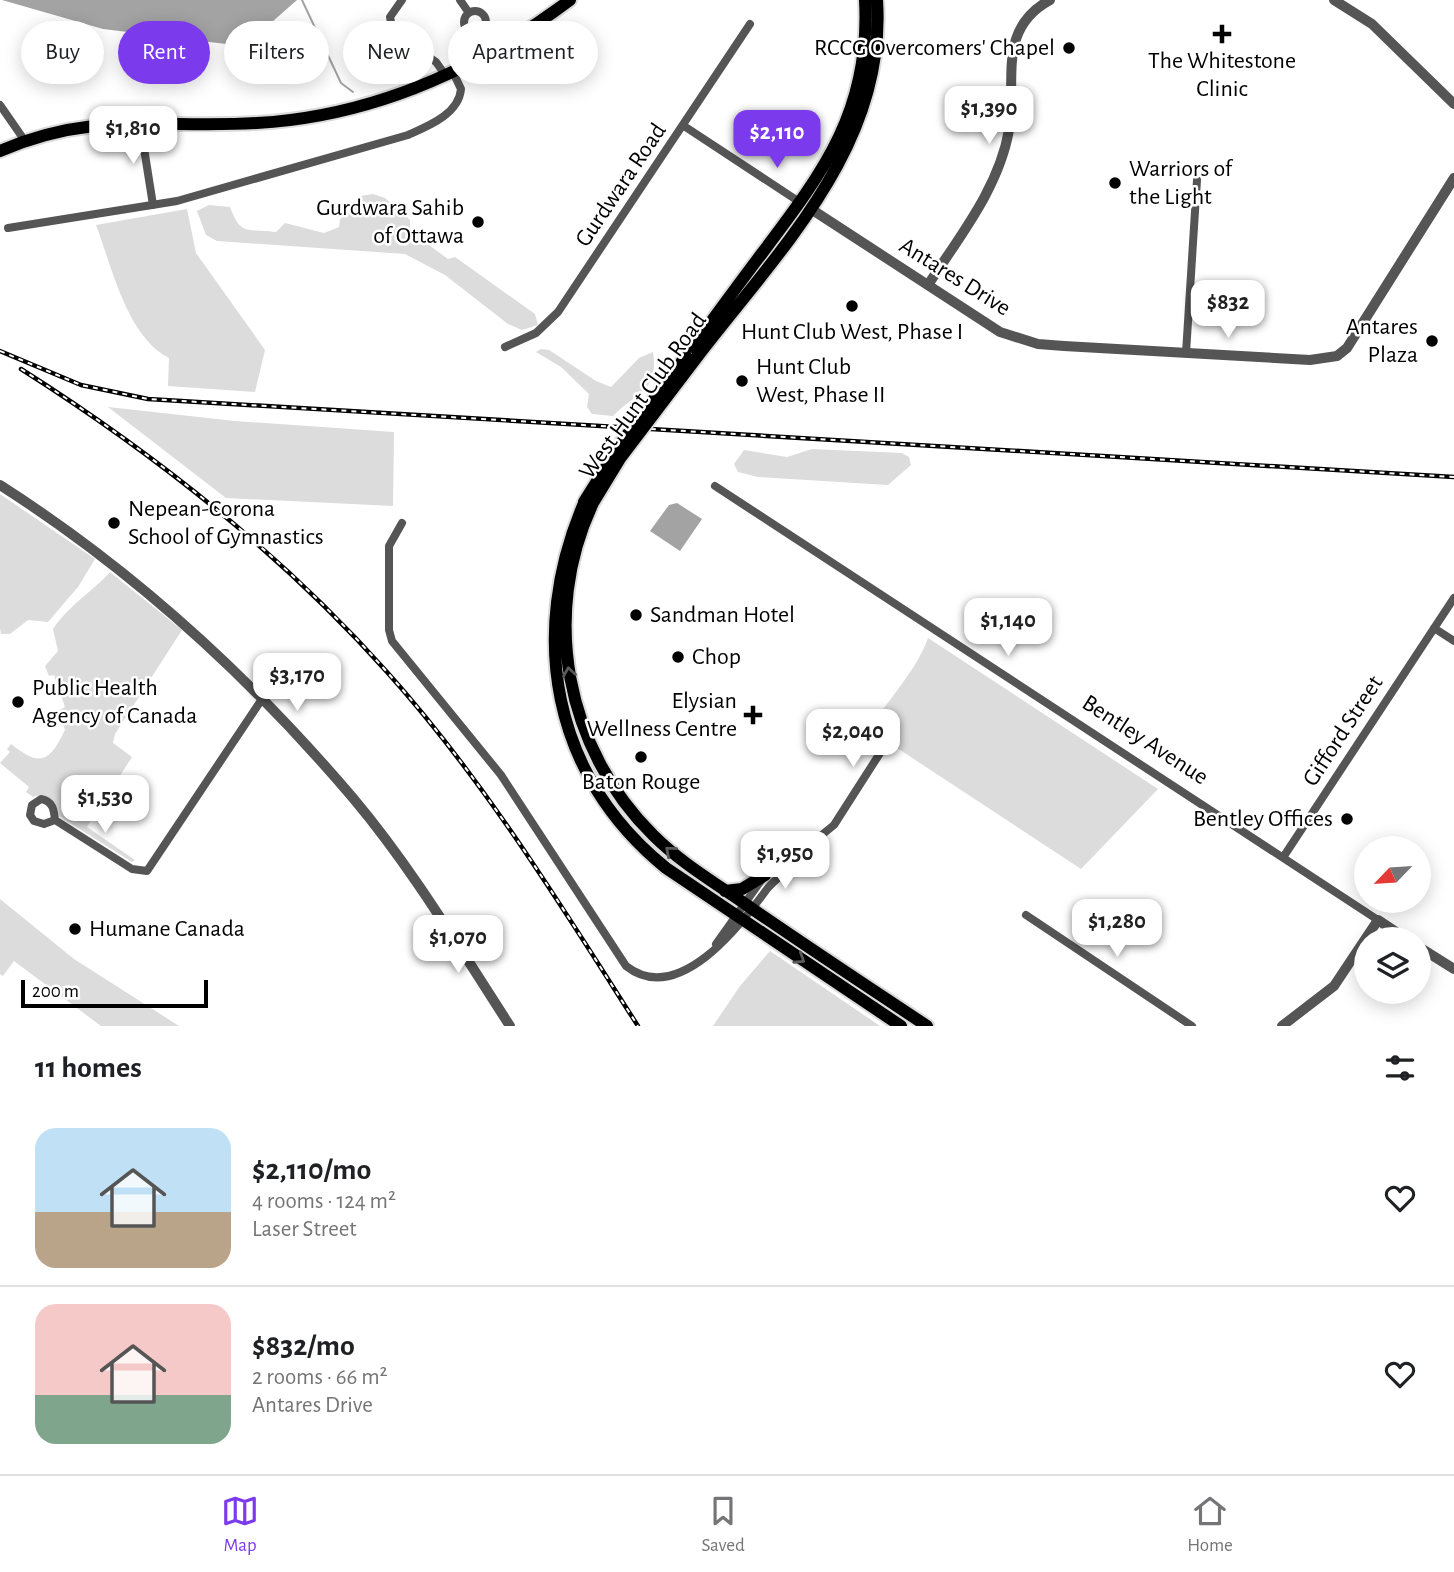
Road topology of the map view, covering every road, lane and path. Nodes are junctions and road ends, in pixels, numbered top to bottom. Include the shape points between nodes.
1 (402, 0) edge
2 (460, 0) edge
3 (570, 0) edge
4 (865, 0) edge
5 (877, 0) edge
6 (1050, 0) edge
7 (1334, 0) edge
8 (469, 13) dead end
9 (540, 21) edge
10 (750, 24) dead end
11 (448, 73) edge
12 (448, 74) edge
13 (457, 84) edge
14 (1454, 104) edge
15 (0, 105) edge
16 (141, 123) junction
17 (684, 126) junction
18 (25, 141) junction
19 (0, 151) edge
20 (1454, 178) edge
21 (1197, 180) dead end
22 (153, 205) junction
23 (806, 206) junction
24 (8, 228) dead end
25 (928, 285) junction
26 (505, 347) dead end
27 (1186, 353) junction
28 (0, 485) edge
29 (715, 486) dead end
30 (588, 503) junction
31 (402, 523) dead end
32 (1454, 598) edge
33 (1434, 628) junction
34 (1454, 641) edge
35 (262, 699) junction
36 (881, 750) dead end
37 (55, 820) dead end
38 (1284, 856) junction
39 (791, 860) junction
40 (765, 875) junction
41 (725, 891) junction
42 (748, 906) junction
43 (1026, 915) dead end
44 (738, 919) junction
45 (1378, 920) junction
46 (1388, 927) edge
47 (1431, 955) edge
48 (1454, 969) edge
49 (510, 1026) edge
50 (901, 1026) edge
51 (927, 1026) edge
52 (1192, 1026) edge
53 (1282, 1026) edge

1 - 11 street via 390,17 393,32
2 - 8 street
3 - 9 main road
4 - 23 main road, West Hunt Club Road via 865,53 852,111
5 - 23 main road, West Hunt Club Road via 876,51 864,109 845,156
6 - 25 street via 1024,24 1012,50 1009,129 1000,163
7 - 14 street via 1372,24
10 - 17 street, Gurdwara Road
12 - 16 main road via 369,104 298,120
13 - 22 street via 460,98 426,127 267,177
15 - 18 street
16 - 18 main road via 79,126
16 - 22 street
17 - 23 street
17 - 26 street, Gurdwara Road via 554,317 536,333
18 - 19 main road
20 - 27 street, Antares Drive via 1347,348 1336,356 1310,360
21 - 27 street
22 - 24 street
23 - 25 street, Antares Drive
23 - 30 main road, West Hunt Club Road, bridge via 621,443
25 - 27 street, Antares Drive via 1000,332 1023,340
28 - 35 street via 113,565 204,642
29 - 38 street, Bentley Avenue
41 -> 30 main road, West Hunt Club Road via 676,856 639,820 602,769 583,728 569,677 565,620 575,550
30 - 44 main road, West Hunt Club Road via 562,563 553,631 559,692 573,742 598,792 635,839 666,868
31 - 44 street via 390,546 392,641 501,775 619,957 633,971 651,977 685,970 715,947
32 - 33 street, Gifford Street
33 - 34 street
33 - 38 street, Gifford Street
35 - 37 street via 147,871 132,869
35 - 49 street via 353,799 432,906
36 - 39 street via 834,825
38 - 45 street, Bentley Avenue
39 - 40 street
39 - 42 street via 786,873
40 - 41 main road via 742,889
40 - 42 street
41 - 42 main road, West Hunt Club Road
42 - 44 street
42 - 51 main road, West Hunt Club Road
43 - 52 street
44 -> 50 main road, West Hunt Club Road
45 - 46 street, Bentley Avenue
45 - 53 street via 1334,986
47 - 48 street

